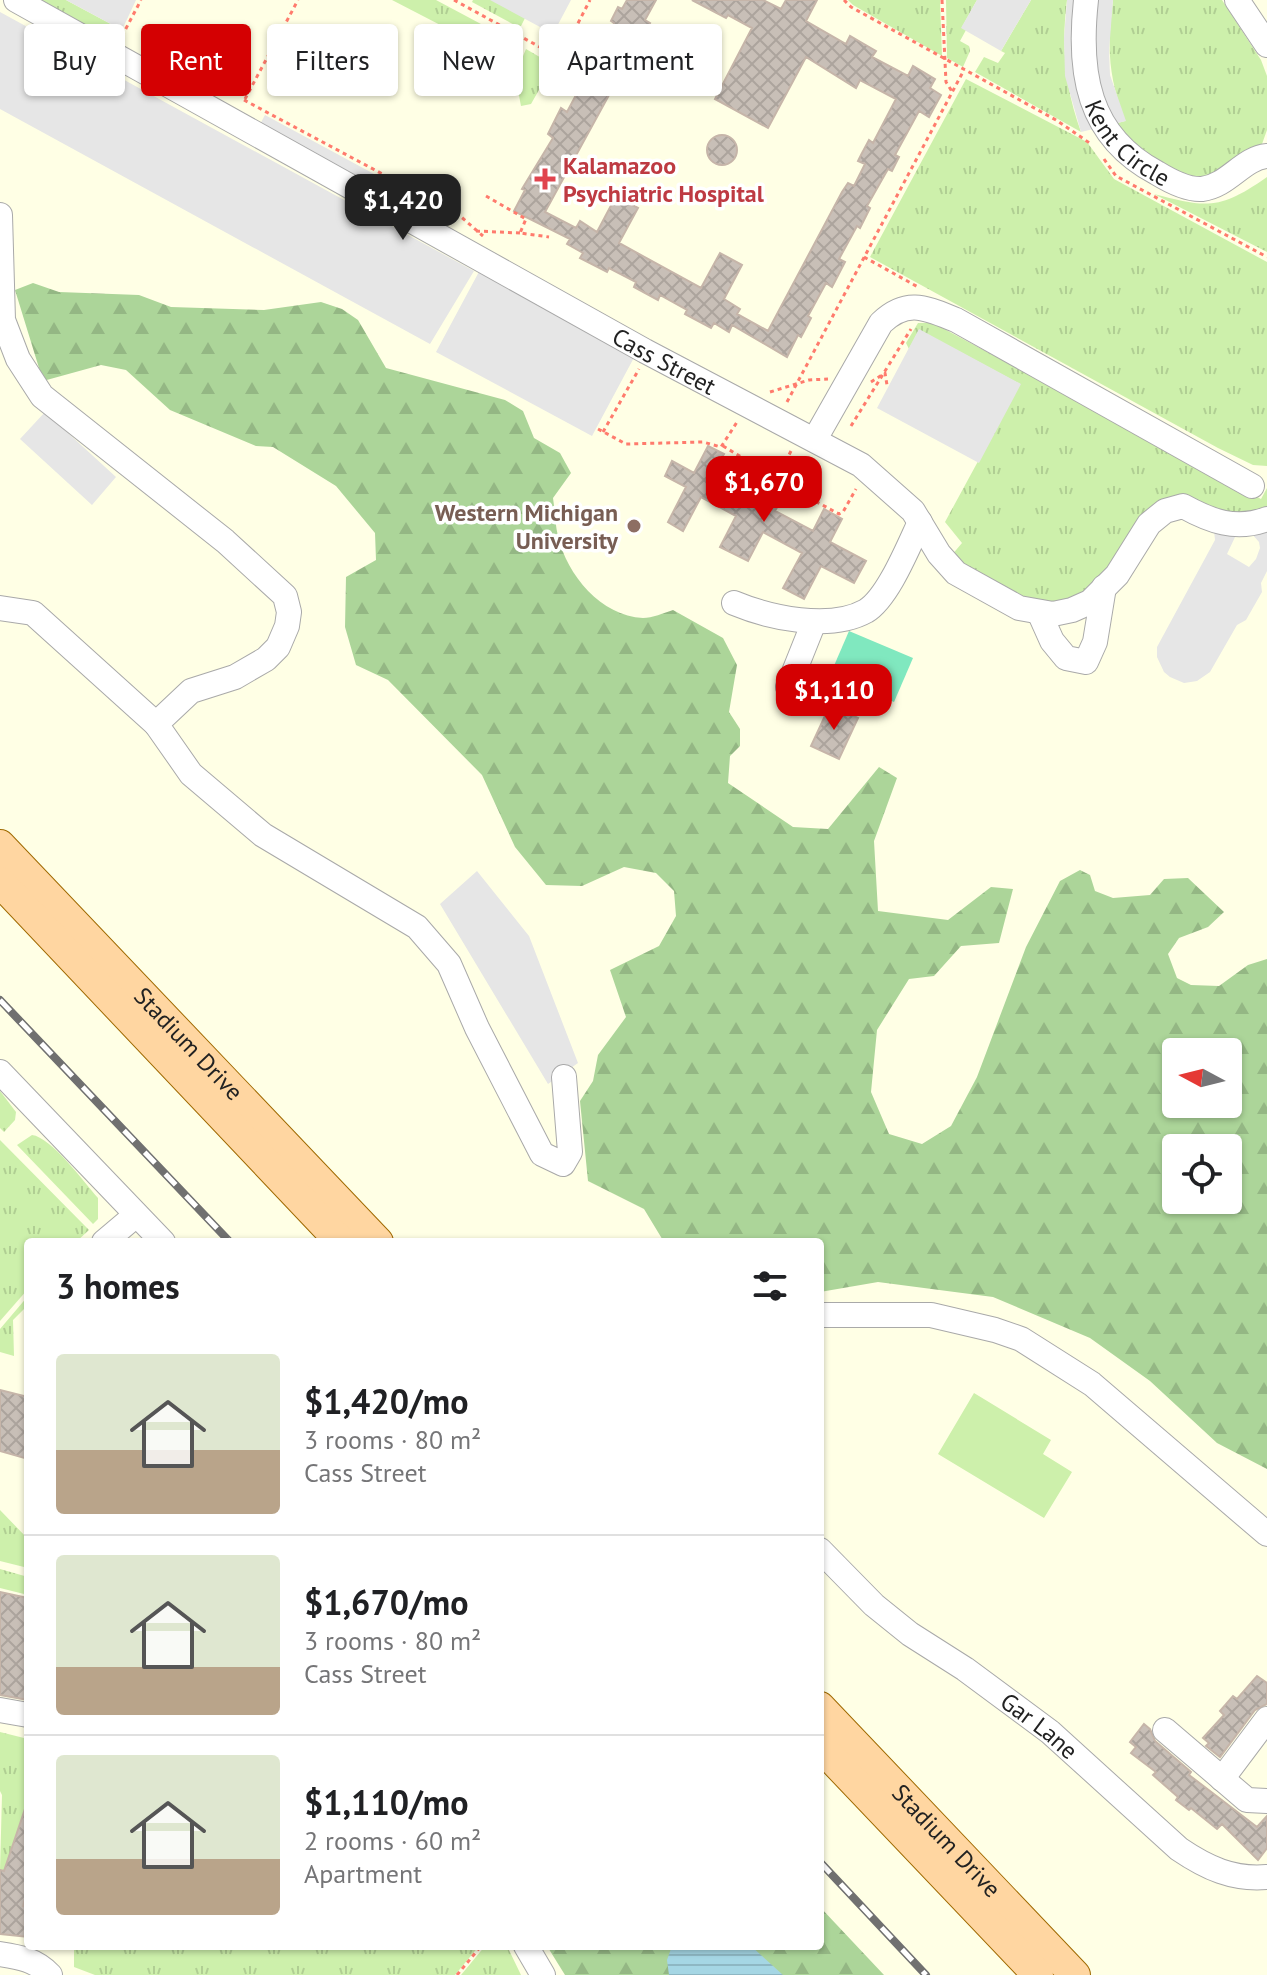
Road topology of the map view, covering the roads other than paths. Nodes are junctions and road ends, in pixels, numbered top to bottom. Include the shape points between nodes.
1 (16, 0) edge
2 (1086, 0) edge
3 (1237, 0) edge
4 (1267, 45) edge
5 (1264, 152) edge
6 (0, 215) edge
7 (808, 436) junction
8 (1252, 486) dead end
9 (1267, 519) edge
10 (920, 522) junction
11 (1104, 587) junction
12 (734, 603) dead end
13 (0, 608) edge
14 (1039, 612) junction
15 (814, 622) junction
16 (788, 687) dead end
17 (156, 724) junction
18 (0, 845) edge
19 (0, 882) edge
20 (0, 1072) edge
21 (564, 1077) dead end
22 (136, 1215) junction
23 (109, 1238) edge
24 (159, 1238) edge
25 (337, 1238) edge
26 (374, 1238) edge
27 (824, 1315) edge
28 (1267, 1534) edge
29 (824, 1554) edge
30 (0, 1710) edge
31 (824, 1711) edge
32 (24, 1714) edge
33 (1267, 1719) edge
34 (1165, 1730) dead end
35 (824, 1750) edge
36 (1222, 1779) junction
37 (1267, 1801) edge
38 (1267, 1877) edge
39 (528, 1950) edge
40 (0, 1954) edge
41 (50, 1975) edge
42 (543, 1975) edge
43 (1038, 1975) edge
44 (1075, 1975) edge

1 - 7 street, Cass Street via 113,53 239,110 593,322 756,399 778,420
2 - 5 street, Kent Circle via 1084,50 1091,98 1107,132 1131,159 1201,189 1221,183
3 - 4 street
6 - 17 street via 3,320 18,359 42,396 225,541 285,596 287,626 266,659 226,681 191,691
7 - 8 street via 881,323 902,308 923,308 956,320
7 - 10 street, Cass Street via 861,465 897,494
9 - 11 street, Cass Street via 1236,526 1183,506 1165,511 1149,524
10 - 14 street, Cass Street via 956,573 1019,608
10 - 15 street via 892,582 868,610
11 - 14 street, Cass Street via 1090,602 1072,610
11 - 14 street via 1095,642 1086,662 1066,658
12 - 15 street
13 - 17 street via 33,613
15 - 16 street
17 - 21 street via 191,774 263,835 417,927 449,964 542,1154 563,1164 570,1152
18 - 26 main road, Stadium Drive
19 - 25 main road, Stadium Drive
20 - 22 street
22 - 23 street
22 - 24 street
27 - 28 street via 931,1315 1021,1339 1092,1384
29 - 38 street, Gar Lane via 910,1634 1050,1732 1179,1849 1218,1871
30 - 32 street
31 - 44 main road, Stadium Drive
33 - 36 street
34 - 36 street
35 - 43 main road, Stadium Drive
36 - 37 street via 1247,1800
39 - 42 street
40 - 41 street via 41,1965

